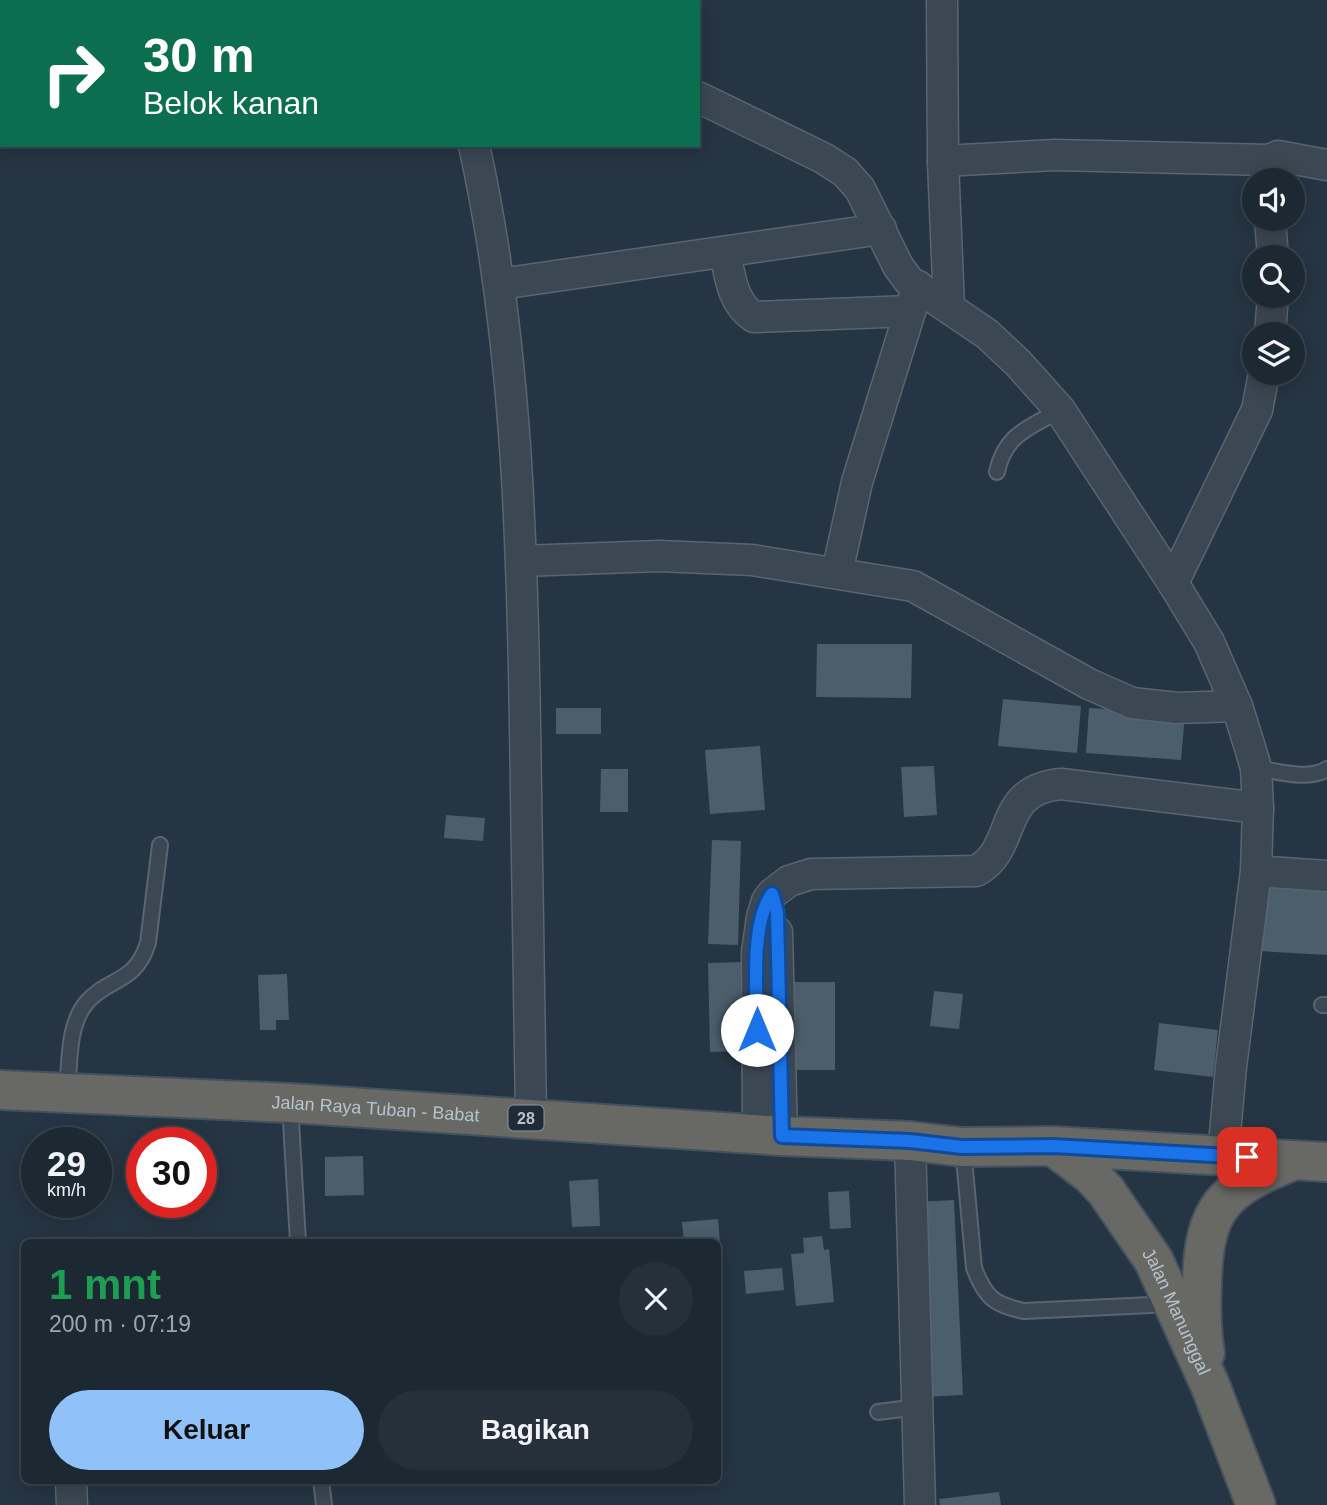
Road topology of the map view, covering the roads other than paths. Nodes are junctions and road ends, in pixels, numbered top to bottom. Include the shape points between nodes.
1 (942, 0) edge
2 (700, 98) edge
3 (474, 147) edge
4 (943, 161) junction
5 (1327, 165) edge
6 (1242, 168) edge
7 (1270, 168) edge
8 (881, 229) junction
9 (724, 252) junction
10 (500, 284) junction
11 (914, 298) junction
12 (949, 307) junction
13 (1262, 385) edge
14 (1060, 410) junction
15 (997, 472) dead end
16 (522, 561) junction
17 (837, 573) junction
18 (1173, 583) junction
19 (1237, 706) junction
20 (1256, 768) junction
21 (1327, 769) edge
22 (1258, 808) junction
23 (160, 845) dead end
24 (1256, 871) junction
25 (1327, 876) edge
26 (0, 1090) edge
27 (67, 1093) junction
28 (290, 1103) junction
29 (531, 1118) junction
30 (770, 1135) junction
31 (910, 1141) junction
32 (1053, 1146) junction
33 (962, 1147) junction
34 (1223, 1155) junction
35 (1311, 1161) edge
36 (298, 1239) edge
37 (1174, 1304) junction
38 (1210, 1385) junction
39 (918, 1407) junction
40 (878, 1412) dead end
41 (71, 1484) edge
42 (321, 1484) edge
43 (72, 1505) edge
44 (324, 1505) edge
45 (920, 1505) edge
46 (1256, 1505) edge

1 - 4 street
2 - 8 street via 845,172
3 - 10 street
4 - 6 street via 1055,155
4 - 12 street
5 - 7 street via 1278,156
8 - 9 street
8 - 11 street
9 - 10 street
9 - 11 street via 736,299 754,317
10 - 16 street
11 - 12 street
11 - 17 street via 857,482
12 - 14 street via 987,334
13 - 18 street via 1257,410
14 - 15 lane via 1009,443 1001,452
14 - 18 street
16 - 17 street via 659,556 752,560
16 - 29 street
17 - 19 street via 913,586 1089,684 1132,703 1177,708
18 - 19 street via 1209,642
19 - 20 street
20 - 21 lane via 1307,775
20 - 22 street
22 - 24 street
22 - 30 street via 1061,784 1045,786 1023,799 994,856 976,871 811,874 789,881 772,894 763,911 757,952
23 - 27 lane via 143,959 88,1001 79,1014
24 - 25 street
24 - 34 street
26 - 27 highway, Jalan Raya Tuban - Babat / 28
27 - 28 highway, Jalan Raya Tuban - Babat / 28
28 - 29 highway, Jalan Raya Tuban - Babat / 28
28 - 36 lane
29 - 30 highway, Jalan Raya Tuban - Babat / 28
30 - 31 highway, Jalan Raya Tuban - Babat / 28
31 - 33 highway, Jalan Raya Tuban - Babat / 28
31 - 39 street
32 - 33 highway, Jalan Raya Tuban - Babat / 28
32 - 34 highway, Jalan Raya Tuban - Babat / 28
32 - 37 highway, Jalan Manunggal via 1091,1175 1120,1209 1154,1261
33 - 37 lane via 974,1268 989,1297 1002,1307 1024,1311
34 - 35 highway, 28
35 - 38 highway via 1252,1178 1227,1199 1209,1225 1202,1291
37 - 38 highway, Jalan Manunggal
38 - 46 highway, Jalan Manunggal
39 - 40 lane
39 - 45 street
41 - 43 street
42 - 44 lane

